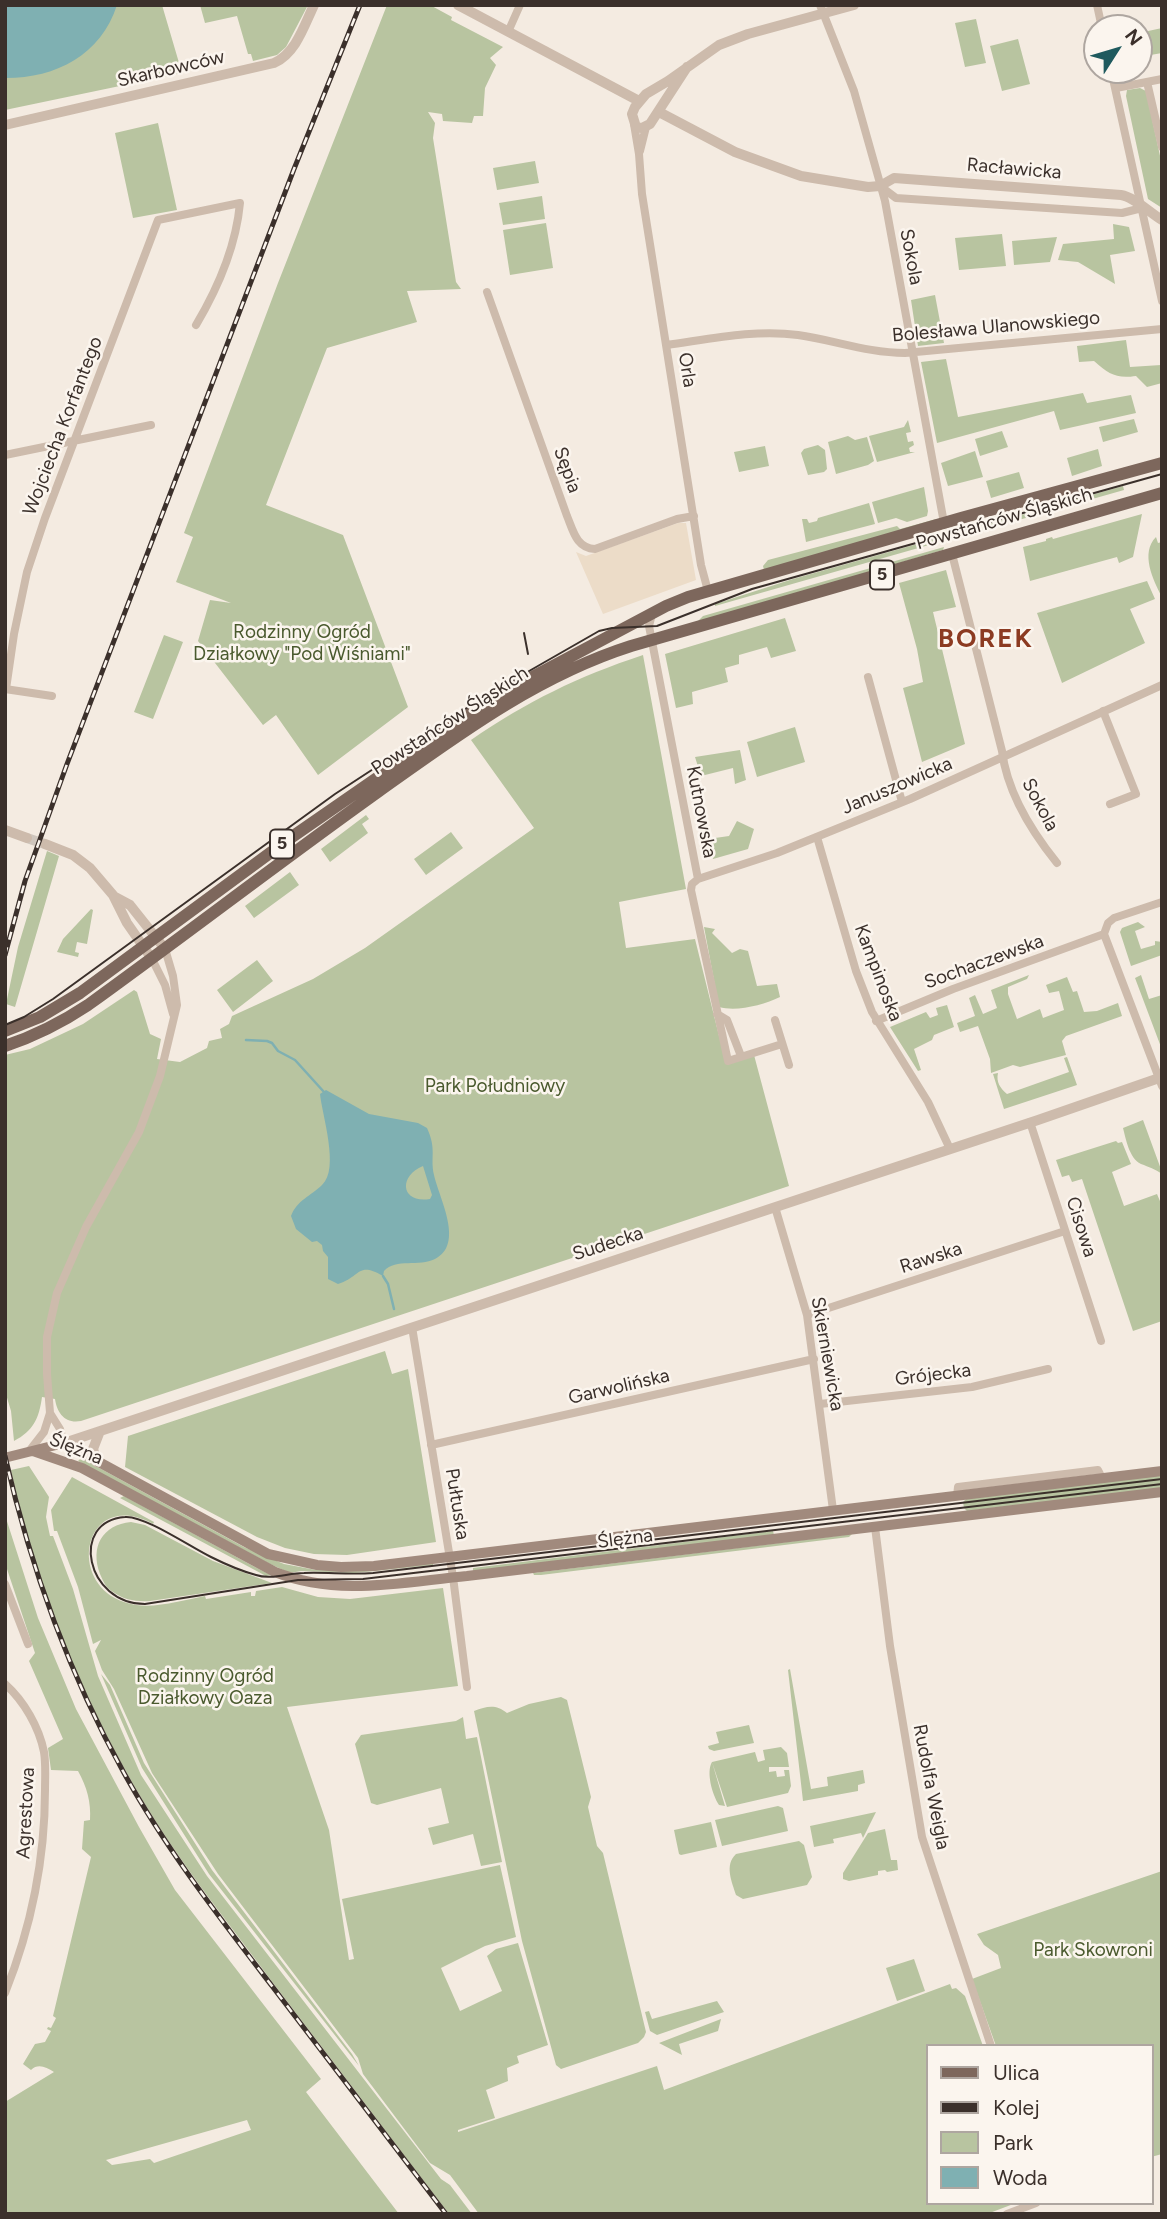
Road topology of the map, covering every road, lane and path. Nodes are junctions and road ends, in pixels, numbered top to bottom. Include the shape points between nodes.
1 (314, 5) edge
2 (458, 5) edge
3 (520, 5) edge
4 (854, 5) edge
5 (822, 9) edge
6 (508, 32) junction
7 (687, 67) junction
8 (1115, 84) edge
9 (1137, 84) edge
10 (1147, 84) edge
11 (657, 88) junction
12 (1116, 88) junction
13 (666, 96) junction
14 (639, 101) junction
15 (659, 112) junction
16 (634, 124) junction
17 (5, 125) edge
18 (646, 127) junction
19 (1162, 147) edge
20 (639, 154) junction
21 (880, 186) junction
22 (1142, 208) junction
23 (1162, 220) edge
24 (487, 292) dead end
25 (1162, 300) edge
26 (196, 325) dead end
27 (1162, 329) edge
28 (667, 345) junction
29 (913, 353) junction
30 (151, 425) dead end
31 (74, 441) junction
32 (5, 455) edge
33 (1162, 463) edge
34 (1162, 493) edge
35 (694, 516) junction
36 (944, 523) junction
37 (952, 554) junction
38 (708, 591) junction
39 (652, 614) junction
40 (652, 641) junction
41 (868, 677) dead end
42 (1162, 685) edge
43 (6, 689) edge
44 (52, 696) dead end
45 (1103, 711) junction
46 (1003, 758) junction
47 (902, 802) junction
48 (1110, 804) dead end
49 (5, 830) edge
50 (817, 837) junction
51 (26, 838) tunnel mouth
52 (45, 845) tunnel mouth
53 (1057, 863) dead end
54 (698, 879) junction
55 (113, 895) junction
56 (1162, 902) edge
57 (1104, 934) junction
58 (156, 936) junction
59 (143, 946) junction
60 (165, 949) junction
61 (152, 958) junction
62 (173, 1014) junction
63 (717, 1014) junction
64 (775, 1020) dead end
65 (876, 1021) junction
66 (5, 1031) edge
67 (782, 1044) junction
68 (5, 1046) edge
69 (741, 1056) junction
70 (789, 1065) dead end
71 (1161, 1080) edge
72 (1030, 1122) junction
73 (950, 1149) junction
74 (775, 1207) junction
75 (1065, 1231) junction
76 (807, 1315) junction
77 (412, 1327) junction
78 (1101, 1341) dead end
79 (814, 1359) junction
80 (1048, 1368) dead end
81 (820, 1404) junction
82 (50, 1413) junction
83 (100, 1431) junction
84 (64, 1443) junction
85 (431, 1445) junction
86 (30, 1450) junction
87 (9, 1457) dead end
88 (97, 1462) junction
89 (1162, 1471) edge
90 (1162, 1492) edge
91 (834, 1510) junction
92 (875, 1527) junction
93 (449, 1556) junction
94 (453, 1577) junction
95 (5, 1584) edge
96 (28, 1644) dead end
97 (5, 1684) edge
98 (467, 1686) dead end
99 (5, 1993) edge
100 (990, 2044) edge
101 (1031, 2205) edge
102 (1007, 2214) edge

1 - 17 street, Skarbowców via 291,50 274,63
2 - 6 street
3 - 6 street
4 - 5 street
5 - 7 street via 726,41
5 - 21 street, Sokola via 859,104
6 - 14 street
7 - 11 street
7 - 13 street
8 - 12 street
9 - 12 street
10 - 19 street
11 - 13 street
11 - 14 street
12 - 22 street
13 - 15 street
14 - 16 street via 632,114
15 - 18 street
15 - 21 street, Racławicka via 767,164 855,186
16 - 18 street
16 - 20 street, Orla
18 - 20 street, Orla
20 - 28 street, Orla
21 - 22 street, Racławicka via 896,198 1122,212
21 - 22 street, Racławicka via 894,178 1121,195 1131,197
21 - 29 street, Sokola
22 - 23 street, Racławicka
22 - 25 street
24 - 35 street, Sępia via 579,543 595,549
26 - 31 street, Wojciecha Korfantego via 224,266 240,203 158,220
27 - 29 street, Bolesława Ulanowskiego
28 - 29 street, Bolesława Ulanowskiego via 768,333 879,353
28 - 35 street, Orla
29 - 36 street, Sokola
30 - 31 street
31 - 32 street
31 - 43 street, Wojciecha Korfantego via 27,572
33 - 36 main road, Powstańców Śląskich / 5
34 - 37 main road, Powstańców Śląskich / 5
35 - 38 street, Orla
36 - 38 main road, Powstańców Śląskich / 5
37 - 40 main road, Powstańców Śląskich / 5
37 - 46 street, Sokola
38 - 39 main road, Powstańców Śląskich / 5
39 - 40 street, Kutnowska
39 - 58 main road, Powstańców Śląskich / 5 via 471,713
40 - 54 street, Kutnowska
40 - 60 main road, Powstańców Śląskich / 5 via 587,662 510,701
41 - 47 street
42 - 45 street, Januszowicka
43 - 44 street
45 - 46 street, Januszowicka
45 - 48 street via 1136,794
46 - 47 street, Januszowicka
46 - 53 street, Sokola via 1030,823
47 - 50 street, Januszowicka
49 - 51 street
50 - 54 street, Januszowicka
50 - 65 street, Kampinoska via 856,971
52 - 55 street via 83,861
54 - 63 street, Kutnowska via 691,890
55 - 58 street via 130,905
55 - 59 street
56 - 57 street via 1114,918
57 - 65 street, Sochaczewska
57 - 71 street
58 - 59 main road, Powstańców Śląskich / 5
58 - 60 street
59 - 61 street
59 - 66 main road, Powstańców Śląskich / 5 via 80,993
60 - 61 main road, Powstańców Śląskich / 5
60 - 62 street via 177,997
61 - 62 street via 166,985
61 - 68 main road, Powstańców Śląskich / 5 via 60,1023
62 - 82 street via 160,1076 139,1132 86,1227 57,1293 47,1337
63 - 69 street, Kutnowska via 727,1020
63 - 69 street, Kutnowska via 728,1061
64 - 67 street
65 - 73 street, Kampinoska via 928,1102
67 - 69 street
67 - 70 street
71 - 72 street, Sudecka
72 - 73 street, Sudecka
72 - 75 street, Cisowa
73 - 74 street, Sudecka
74 - 76 street, Skierniewicka
74 - 77 street, Sudecka
75 - 76 street, Rawska
75 - 78 street, Cisowa
76 - 79 street, Skierniewicka
77 - 83 street, Sudecka
77 - 85 street, Pułtuska
79 - 81 street, Skierniewicka
79 - 85 street, Garwolińska
80 - 81 street, Grójecka via 972,1387
81 - 91 street, Skierniewicka
82 - 84 street
82 - 86 street via 44,1432
83 - 84 street, Sudecka
83 - 88 street via 93,1449
84 - 86 main road, Ślężna
84 - 88 main road, Ślężna
85 - 93 street, Pułtuska
86 - 87 main road
86 - 94 main road, Ślężna via 82,1468 290,1577 353,1587
88 - 93 main road, Ślężna via 259,1550 298,1562 359,1567
89 - 91 main road, Ślężna via 1100,1474
90 - 92 main road, Ślężna
91 - 93 main road, Ślężna
92 - 94 main road, Ślężna
92 - 100 street, Rudolfa Weigla via 922,1837
93 - 94 street, Pułtuska
94 - 98 street, Pułtuska
95 - 96 street
97 - 99 street, Agrestowa via 36,1726 45,1754 45,1833 31,1912
101 - 102 street

